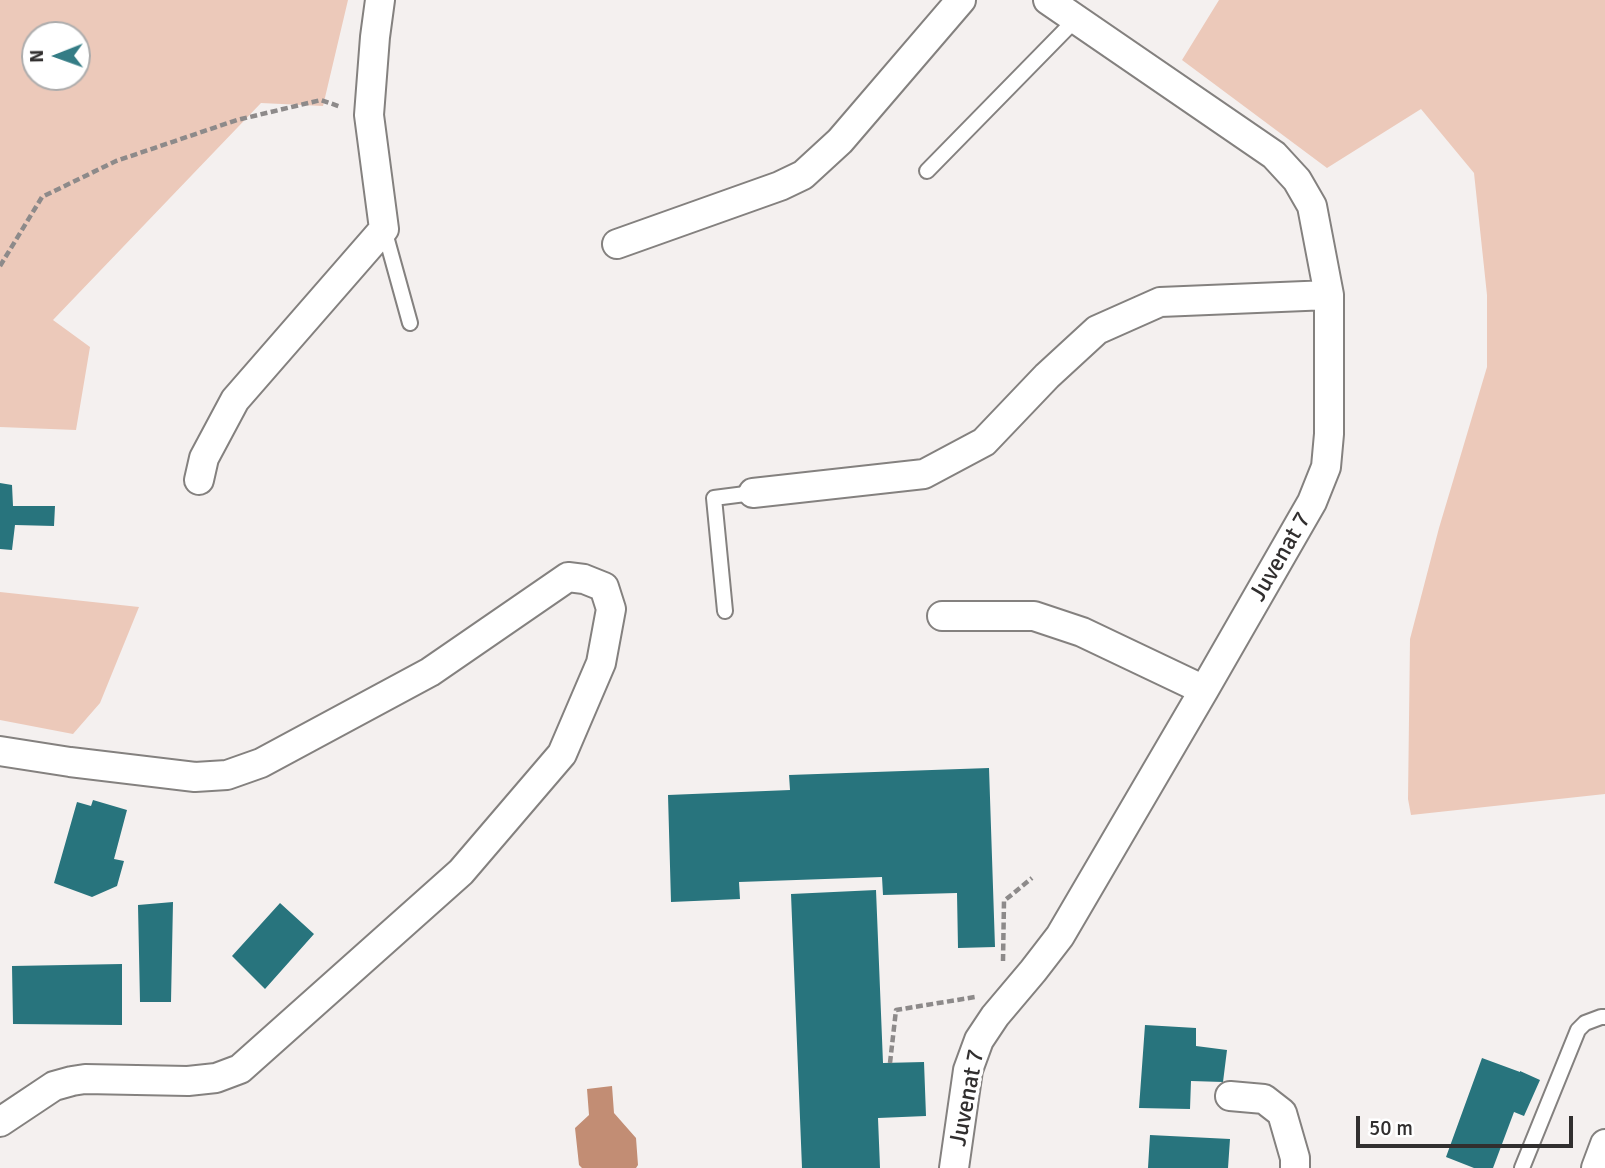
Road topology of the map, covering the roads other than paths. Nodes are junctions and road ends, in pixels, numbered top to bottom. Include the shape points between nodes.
1 (380, 0) edge
2 (961, 0) edge
3 (1048, 0) edge
4 (1076, 19) junction
5 (927, 171) dead end
6 (384, 229) junction
7 (617, 244) dead end
8 (1329, 295) junction
9 (410, 323) dead end
10 (199, 480) dead end
11 (753, 493) joint
12 (724, 611) dead end
13 (942, 616) dead end
14 (1204, 690) junction
15 (0, 751) edge
16 (1605, 1017) edge
17 (1230, 1096) dead end
18 (0, 1122) edge
19 (1605, 1144) edge
20 (954, 1168) edge
21 (1295, 1168) edge
22 (1522, 1168) edge
23 (1596, 1168) edge

1 - 6 street via 369,116
2 - 7 street via 840,141 803,175
3 - 4 street, Juvenat 7
4 - 5 lane
4 - 8 street, Juvenat 7 via 1274,155 1297,180 1312,206
6 - 9 lane
6 - 10 street via 234,401 204,458
8 - 11 street via 1160,302 1097,330 984,442 924,474
8 - 14 street, Juvenat 7 via 1326,467 1312,502
11 - 12 lane via 714,498
13 - 14 street via 1034,617 1082,632
14 - 20 street, Juvenat 7 via 1060,936 979,1040 968,1070
15 - 18 street via 195,777 227,775 261,763 430,672 568,577 604,587 611,609 601,663 562,754 461,872 240,1069 188,1082 72,1081 54,1086
16 - 22 lane via 1578,1030
17 - 21 street via 1264,1099 1282,1113
19 - 23 street

